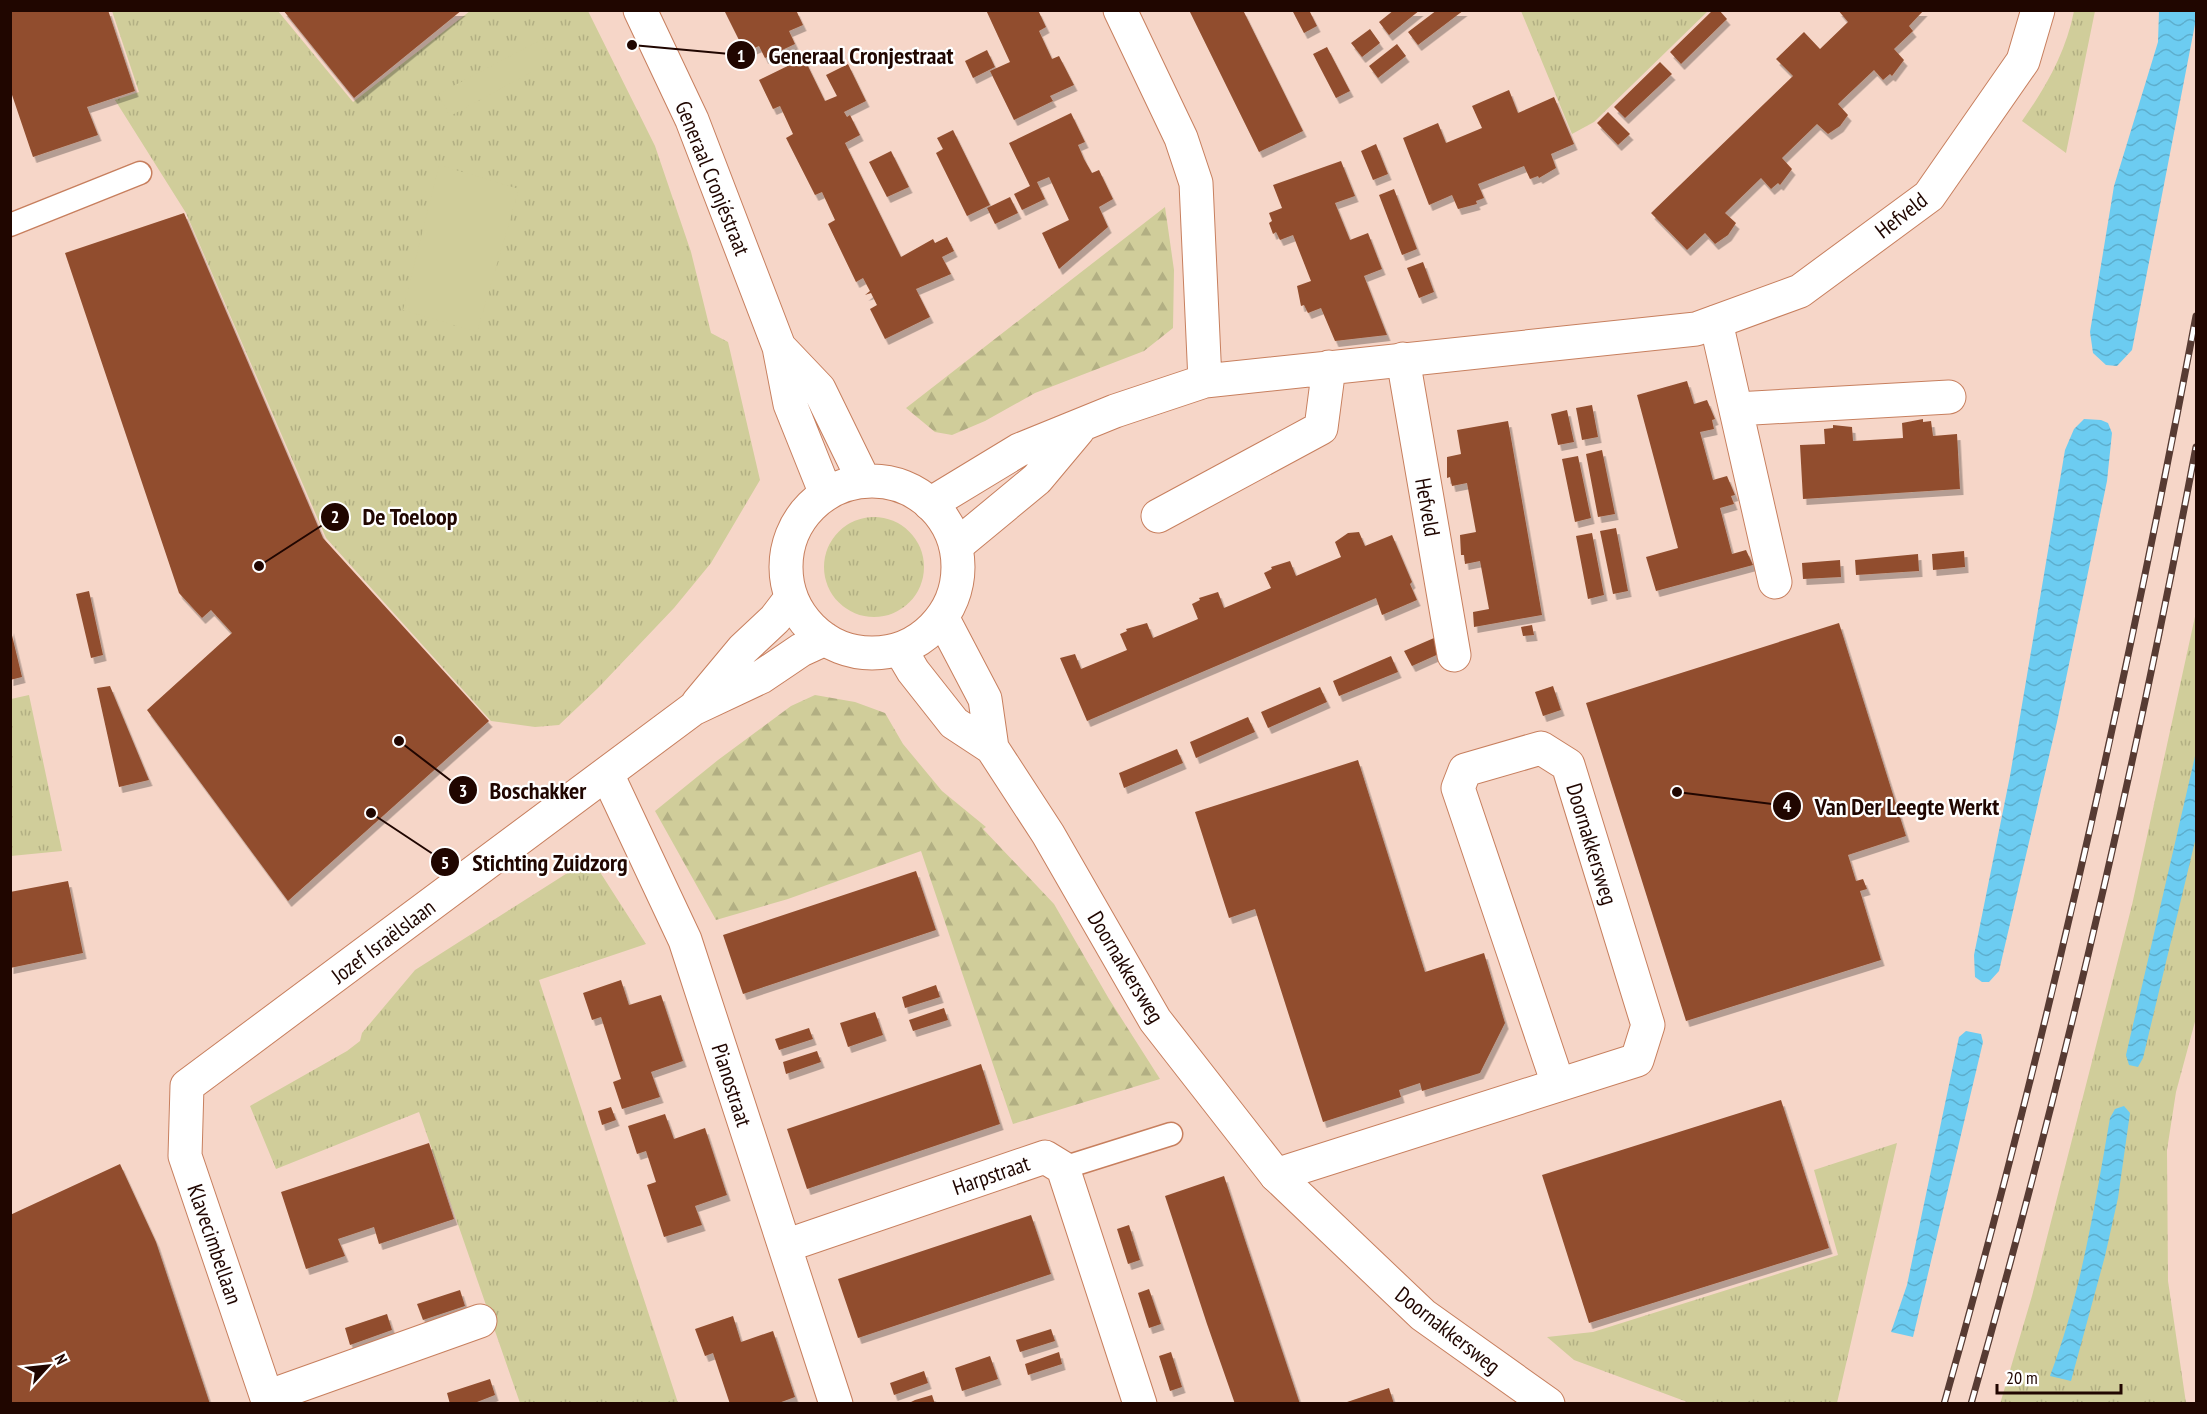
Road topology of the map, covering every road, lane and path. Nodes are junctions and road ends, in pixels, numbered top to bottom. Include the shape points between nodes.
1 (640, 10) edge
2 (1120, 10) edge
3 (2038, 10) edge
4 (140, 173) dead end
5 (10, 225) edge
6 (1716, 322) junction
7 (779, 347) junction
8 (1403, 359) junction
9 (1329, 367) junction
10 (1205, 381) junction
11 (1949, 398) dead end
12 (1736, 409) junction
13 (1079, 428) junction
14 (864, 481) junction
15 (825, 494) junction
16 (930, 504) junction
17 (1158, 516) dead end
18 (956, 546) junction
19 (1775, 582) dead end
20 (791, 598) junction
21 (942, 617) junction
22 (825, 639) junction
23 (900, 649) junction
24 (1454, 655) dead end
25 (693, 709) junction
26 (992, 748) junction
27 (607, 774) junction
28 (1558, 1084) junction
29 (187, 1086) joint
30 (1171, 1134) dead end
31 (1063, 1168) junction
32 (1276, 1175) junction
33 (785, 1246) junction
34 (480, 1321) dead end
35 (268, 1400) edge
36 (836, 1404) edge
37 (1140, 1404) edge
38 (1548, 1404) edge

1 - 7 street, Generaal Cronjéstraat via 692,120
2 - 10 street via 1181,138 1196,183
3 - 6 street, Hefveld via 2023,61 1929,196 1800,291
4 - 5 lane
6 - 8 street, Hefveld via 1696,329
6 - 12 street
7 - 14 street, Generaal Cronjéstraat via 819,389
7 - 15 street, Generaal Cronjéstraat via 790,404
8 - 9 street, Hefveld
8 - 24 street, Hefveld
9 - 10 street, Hefveld
9 - 17 street via 1321,428
10 - 13 street, Hefveld via 1115,411
11 - 12 street
12 - 19 street
13 - 16 street, Hefveld via 1019,450
13 - 18 street, Hefveld via 1037,479
14 - 15 street
14 - 16 street via 888,482 911,490
15 - 20 street via 808,509 787,551 786,575
16 - 18 street via 946,524
18 - 21 street via 957,583
20 - 22 street via 799,614
20 - 25 street, Jozef Israëlslaan
21 - 23 street via 916,641
21 - 26 street, Doornakkersweg via 985,699
22 - 23 street via 861,653
22 - 25 street, Jozef Israëlslaan via 761,677
23 - 26 street, Doornakkersweg via 954,723
25 - 27 street, Jozef Israëlslaan
26 - 32 street, Doornakkersweg via 1048,834 1155,1020
27 - 29 street, Jozef Israëlslaan
27 - 33 street, Pianostraat via 685,940
28 - 28 street, Doornakkersweg via 1637,1059 1648,1025 1568,765 1541,748 1465,770 1458,788
28 - 32 street, Doornakkersweg
29 - 35 street, Klavecimbellaan via 185,1156
30 - 31 lane
31 - 33 street, Harpstraat via 1045,1158
31 - 37 street, Harpstraat
32 - 38 street, Doornakkersweg via 1423,1315
33 - 36 street, Pianostraat
34 - 35 street, Klavecimbellaan

